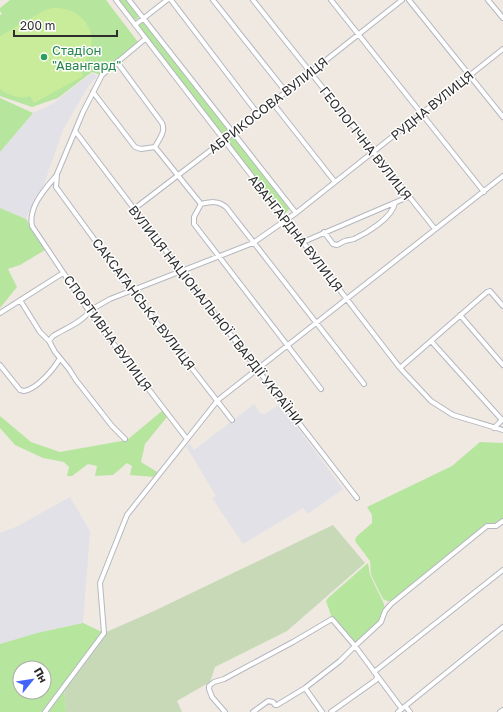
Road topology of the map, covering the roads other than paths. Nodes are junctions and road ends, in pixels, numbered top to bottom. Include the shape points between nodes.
1 (116, 0) edge
2 (129, 0) edge
3 (167, 0) edge
4 (171, 0) edge
5 (213, 0) edge
6 (253, 0) edge
7 (331, 0) edge
8 (402, 0) edge
9 (409, 0) edge
10 (488, 0) edge
11 (143, 18) junction
12 (503, 18) edge
13 (135, 25) junction
14 (358, 35) junction
15 (145, 39) junction
16 (503, 49) edge
17 (117, 62) junction
18 (310, 72) junction
19 (469, 75) junction
20 (93, 92) junction
21 (286, 92) junction
22 (272, 102) junction
23 (422, 113) junction
24 (258, 114) junction
25 (503, 116) edge
26 (75, 131) junction
27 (234, 132) junction
28 (224, 140) junction
29 (155, 147) junction
30 (374, 152) junction
31 (57, 174) junction
32 (178, 175) junction
33 (503, 176) edge
34 (335, 182) junction
35 (484, 192) junction
36 (408, 197) junction
37 (395, 203) junction
38 (201, 204) junction
39 (134, 209) junction
40 (296, 213) junction
41 (286, 220) junction
42 (435, 230) junction
43 (324, 232) junction
44 (303, 242) junction
45 (253, 243) junction
46 (219, 257) junction
47 (182, 272) junction
48 (63, 273) junction
49 (132, 291) junction
50 (346, 299) junction
51 (20, 300) junction
52 (503, 306) edge
53 (90, 311) junction
54 (0, 313) edge
55 (460, 315) junction
56 (316, 323) junction
57 (49, 341) junction
58 (431, 341) junction
59 (287, 346) junction
60 (60, 358) junction
61 (0, 365) edge
62 (503, 365) edge
63 (400, 368) junction
64 (257, 369) junction
65 (364, 384) dead end
66 (321, 389) dead end
67 (218, 400) junction
68 (502, 419) edge
69 (232, 420) dead end
70 (494, 428) junction
71 (503, 430) edge
72 (125, 439) dead end
73 (187, 439) junction
74 (358, 498) dead end
75 (503, 521) edge
76 (503, 570) edge
77 (503, 627) edge
78 (355, 646) junction
79 (374, 672) junction
80 (377, 676) junction
81 (305, 688) junction
82 (404, 708) junction
83 (503, 710) edge
84 (45, 712) edge
85 (225, 712) edge
86 (253, 712) edge
87 (322, 712) edge
88 (331, 712) edge
89 (398, 712) edge
90 (410, 712) edge
91 (500, 712) edge

1 - 13 street, АВАНГАРДНА ВУЛИЦЯ
2 - 11 street, АВАНГАРДНА ВУЛИЦЯ
3 - 11 street
4 - 24 street
5 - 21 street
6 - 18 street, ГЕОЛОГІЧНА ВУЛИЦЯ
7 - 14 street
8 - 14 street, АБРИКОСОВА ВУЛИЦЯ
9 - 19 street
10 - 12 street
11 - 13 street
11 - 27 street, АВАНГАРДНА ВУЛИЦЯ
13 - 15 street, АВАНГАРДНА ВУЛИЦЯ
14 - 18 street, АБРИКОСОВА ВУЛИЦЯ
14 - 23 street
15 - 17 street
15 - 28 street, АВАНГАРДНА ВУЛИЦЯ
16 - 19 street, РУДНА ВУЛИЦЯ
17 - 20 street via 102,75
17 - 29 street via 164,127
18 - 21 street, АБРИКОСОВА ВУЛИЦЯ
18 - 30 street, ГЕОЛОГІЧНА ВУЛИЦЯ
19 - 23 street, РУДНА ВУЛИЦЯ
19 - 25 street
20 - 26 street
20 - 29 street via 135,148 141,150
21 - 22 street, АБРИКОСОВА ВУЛИЦЯ
22 - 24 street, АБРИКОСОВА ВУЛИЦЯ
22 - 34 street
23 - 30 street, РУДНА ВУЛИЦЯ
23 - 35 street
24 - 27 street, АБРИКОСОВА ВУЛИЦЯ
26 - 31 street
26 - 39 street, ВУЛИЦЯ НАЦІОНАЛЬНОЇ ГВАРДІЇ УКРАЇНИ
27 - 28 street, АБРИКОСОВА ВУЛИЦЯ
27 - 40 street, АВАНГАРДНА ВУЛИЦЯ
28 - 32 street, АБРИКОСОВА ВУЛИЦЯ
28 - 41 street, АВАНГАРДНА ВУЛИЦЯ
29 - 32 street
30 - 34 street, РУДНА ВУЛИЦЯ
30 - 36 street, ГЕОЛОГІЧНА ВУЛИЦЯ
31 - 48 street, СПОРТИВНА ВУЛИЦЯ via 37,201 31,214 32,226
31 - 49 street, САКСАГАНСЬКА ВУЛИЦЯ via 56,188
32 - 38 street
32 - 39 street, АБРИКОСОВА ВУЛИЦЯ
33 - 35 street
34 - 40 street, РУДНА ВУЛИЦЯ
35 - 42 street
36 - 37 street
36 - 42 street, ГЕОЛОГІЧНА ВУЛИЦЯ
37 - 43 street
37 - 43 street via 389,215 353,239 337,245 333,244
38 - 45 street via 222,203
38 - 46 street via 194,217 194,224
39 - 47 street, ВУЛИЦЯ НАЦІОНАЛЬНОЇ ГВАРДІЇ УКРАЇНИ
40 - 41 street, РУДНА ВУЛИЦЯ
41 - 44 street, АВАНГАРДНА ВУЛИЦЯ
41 - 45 street, РУДНА ВУЛИЦЯ
42 - 50 street
43 - 44 street
44 - 50 street, АВАНГАРДНА ВУЛИЦЯ
45 - 46 street, РУДНА ВУЛИЦЯ
45 - 56 street
46 - 47 street, РУДНА ВУЛИЦЯ
46 - 59 street
47 - 49 street, РУДНА ВУЛИЦЯ
47 - 64 street, ВУЛИЦЯ НАЦІОНАЛЬНОЇ ГВАРДІЇ УКРАЇНИ
48 - 51 street
48 - 53 street, СПОРТИВНА ВУЛИЦЯ
49 - 53 street, РУДНА ВУЛИЦЯ via 110,299
49 - 67 street, САКСАГАНСЬКА ВУЛИЦЯ
50 - 56 street
50 - 63 street, АВАНГАРДНА ВУЛИЦЯ
51 - 54 street
51 - 57 street via 40,332
52 - 55 street via 490,291
53 - 57 street, РУДНА ВУЛИЦЯ via 82,320 53,336
53 - 73 street, СПОРТИВНА ВУЛИЦЯ
55 - 58 street
55 - 62 street
56 - 59 street
56 - 65 street
57 - 60 street
58 - 63 street
58 - 68 street
59 - 64 street
59 - 66 street
60 - 61 street via 40,382 24,391 20,390
60 - 72 street via 112,426
63 - 70 street, АВАНГАРДНА ВУЛИЦЯ via 431,401 453,414
64 - 67 street
64 - 74 street, ВУЛИЦЯ НАЦІОНАЛЬНОЇ ГВАРДІЇ УКРАЇНИ
67 - 69 street, САКСАГАНСЬКА ВУЛИЦЯ
67 - 73 street
68 - 70 street
70 - 71 street, АВАНГАРДНА ВУЛИЦЯ
73 - 84 street via 127,515 100,583 104,633
75 - 78 street via 496,526 487,526 391,604 381,622
76 - 79 street
77 - 82 street
78 - 79 street
78 - 81 street via 337,664
78 - 85 street via 332,620 209,686 212,696
79 - 80 street
80 - 82 street
80 - 88 street via 376,680
81 - 86 street via 277,705 268,701
81 - 87 street
82 - 89 street
82 - 90 street
83 - 91 street

